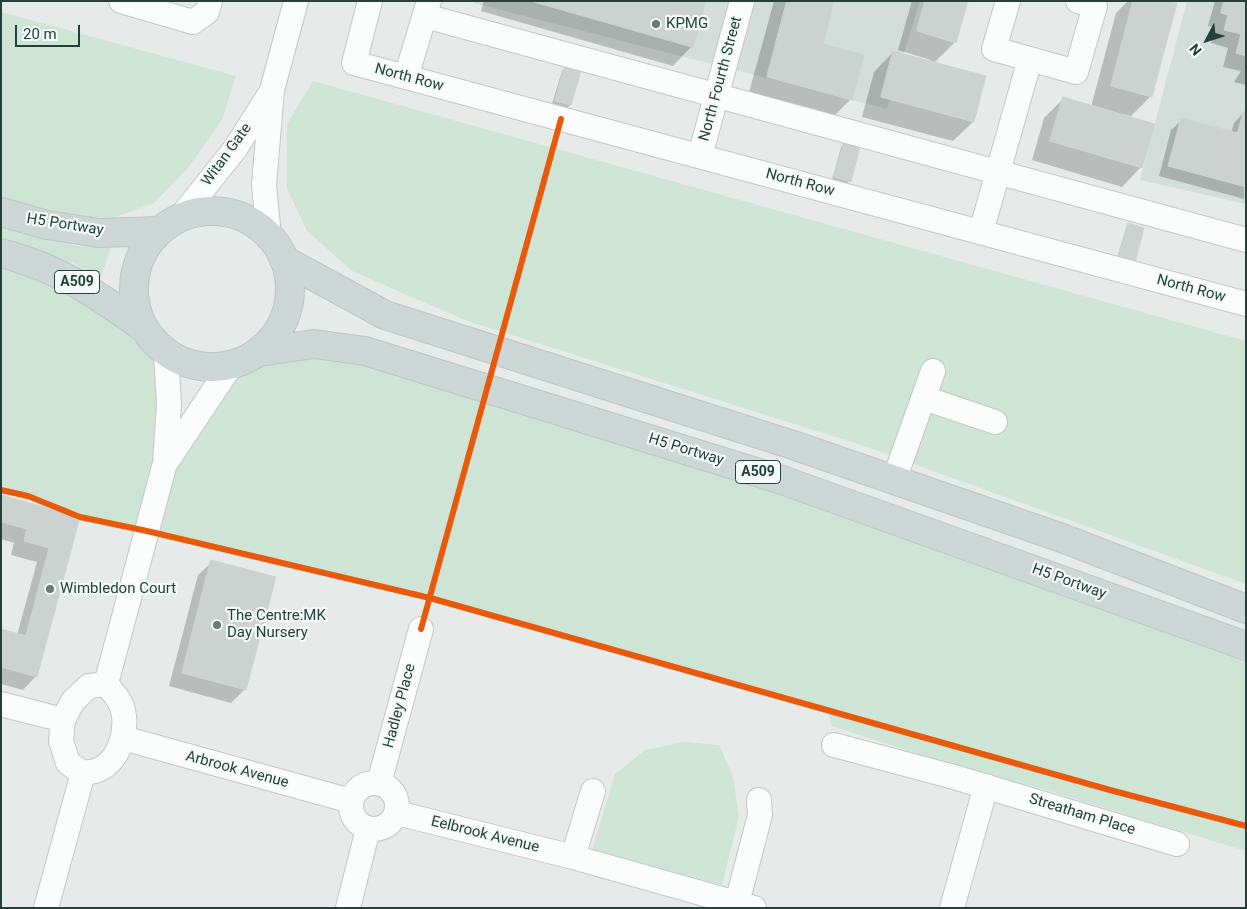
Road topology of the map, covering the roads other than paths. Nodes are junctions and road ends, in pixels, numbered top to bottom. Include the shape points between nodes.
1 (121, 1) edge
2 (210, 1) edge
3 (296, 1) edge
4 (370, 1) edge
5 (742, 1) edge
6 (1008, 1) edge
7 (1078, 1) edge
8 (148, 5) edge
9 (427, 9) edge
10 (1030, 59) junction
11 (406, 77) junction
12 (272, 90) junction
13 (716, 96) junction
14 (700, 156) junction
15 (998, 172) junction
16 (1, 212) edge
17 (170, 224) junction
18 (982, 232) junction
19 (269, 236) junction
20 (1246, 240) edge
21 (1, 253) edge
22 (284, 260) junction
23 (1246, 304) edge
24 (144, 328) junction
25 (258, 352) junction
26 (166, 353) junction
27 (231, 365) junction
28 (933, 371) dead end
29 (924, 398) junction
30 (996, 422) dead end
31 (165, 463) junction
32 (894, 480) junction
33 (1246, 609) edge
34 (421, 629) dead end
35 (1246, 646) edge
36 (106, 684) junction
37 (1, 704) edge
38 (63, 720) junction
39 (123, 738) junction
40 (834, 745) dead end
41 (83, 773) junction
42 (379, 783) junction
43 (986, 786) junction
44 (594, 791) dead end
45 (759, 800) dead end
46 (351, 801) junction
47 (397, 813) junction
48 (368, 829) junction
49 (1177, 844) dead end
50 (573, 857) junction
51 (746, 905) edge
52 (46, 908) edge
53 (348, 908) edge
54 (952, 908) edge

1 - 8 street
2 - 8 street via 207,12 194,22
3 - 12 street, Witan Gate
4 - 11 street, North Row via 354,63
5 - 13 street, North Fourth Street
6 - 10 street via 994,49
7 - 10 street via 1095,6 1076,72
9 - 11 street
9 - 13 street
10 - 15 street
11 - 14 street, North Row
12 - 17 street, Witan Gate via 235,149
12 - 19 street, Witan Gate via 264,185
13 - 14 street, North Fourth Street
13 - 15 street
14 - 18 street, North Row
15 - 18 street
15 - 20 street
16 - 17 main road, H5 Portway via 47,225 99,233
17 - 19 main road via 203,212 227,213 250,221
17 - 24 main road via 143,251 135,276 135,303
18 - 23 street, North Row
19 - 22 main road
21 - 24 main road, A509 via 33,261 85,286
22 - 25 main road via 290,285 287,311 276,334
22 - 32 main road, A509 via 385,315
24 - 26 main road
25 - 27 main road
25 - 35 main road, H5 Portway / A509 via 314,344 374,354 782,480
26 - 27 main road via 186,363 208,368
26 - 31 street via 169,404
27 - 31 street
28 - 29 street
29 - 30 street
29 - 32 street
31 - 36 street
32 - 33 main road, A509 via 1062,538
34 - 42 street, Hadley Place
36 - 38 street via 89,686 73,700
36 - 39 street via 119,700 124,720
37 - 38 street
38 - 41 street via 61,741 68,763
39 - 41 street via 115,756 99,770
39 - 46 street, Arbrook Avenue
40 - 43 street, Streatham Place
41 - 52 street
42 - 46 street via 359,788
42 - 47 street via 392,791 398,805
43 - 49 street, Streatham Place
43 - 54 street
44 - 50 street
45 - 51 street, Eelbrook Avenue via 760,815
46 - 48 street via 352,816
47 - 48 street via 383,828
47 - 50 street, Eelbrook Avenue
48 - 53 street
50 - 51 street, Eelbrook Avenue

